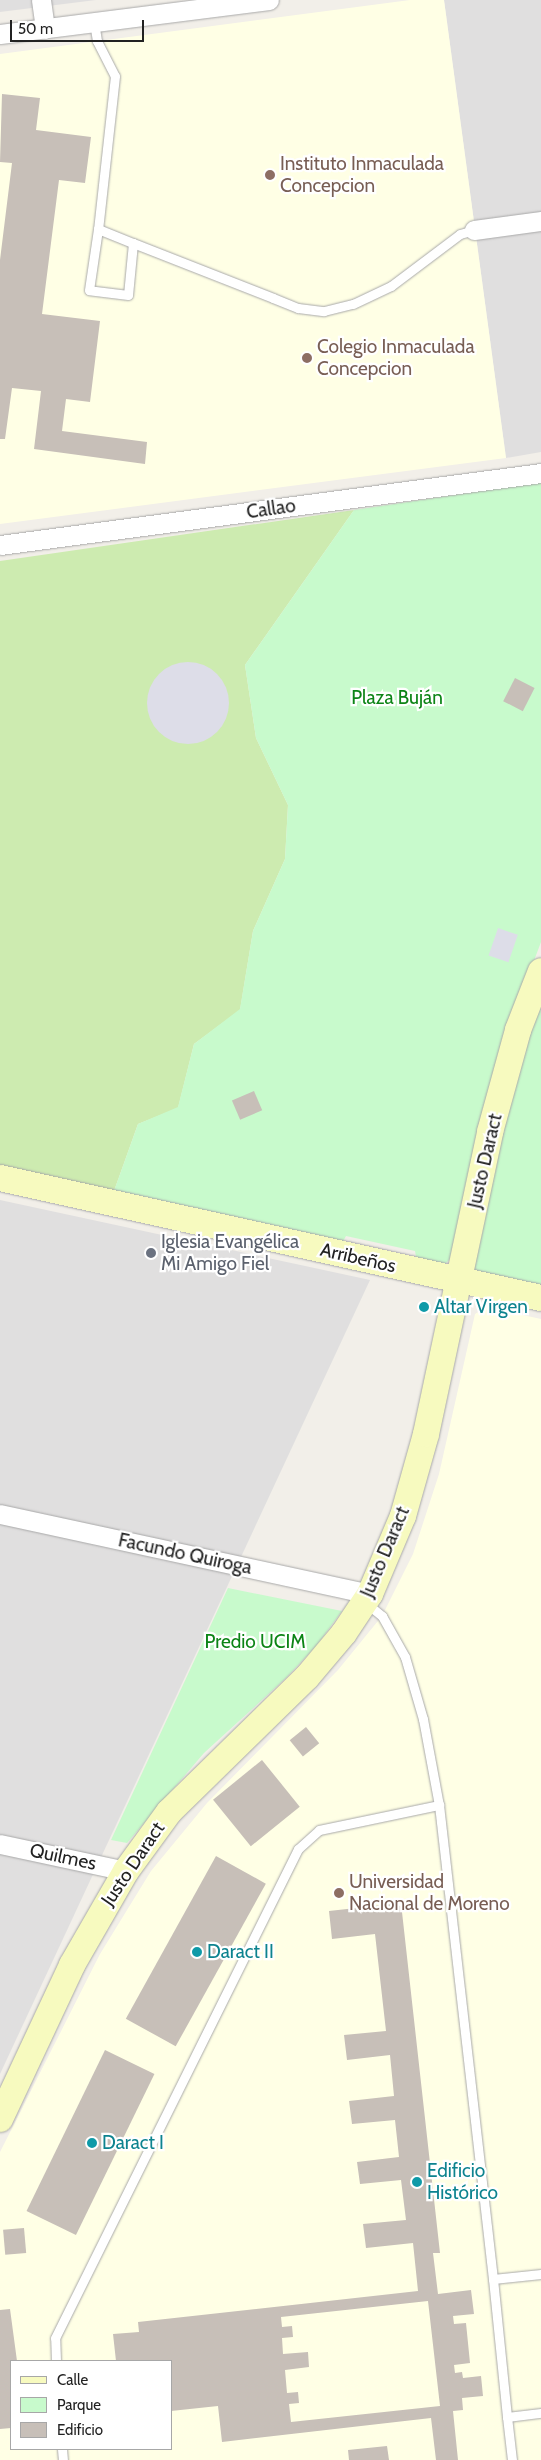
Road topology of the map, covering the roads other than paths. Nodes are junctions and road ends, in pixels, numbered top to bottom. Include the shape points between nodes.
1 (41, 0) edge
2 (264, 0) edge
3 (269, 0) edge
4 (94, 22) junction
5 (44, 29) junction
6 (0, 34) edge
7 (541, 221) edge
8 (98, 229) junction
9 (474, 230) joint
10 (133, 243) junction
11 (541, 473) edge
12 (0, 545) edge
13 (541, 971) edge
14 (0, 1178) edge
15 (460, 1281) junction
16 (541, 1298) edge
17 (0, 1514) edge
18 (367, 1598) junction
19 (439, 1805) junction
20 (0, 1844) edge
21 (126, 1871) junction
22 (0, 2119) edge
23 (541, 2274) edge
24 (493, 2279) junction
25 (56, 2360) edge
26 (541, 2413) edge
27 (507, 2417) junction
28 (512, 2460) edge

1 - 5 street
2 - 3 street
2 - 4 street
4 - 5 street
4 - 8 lane via 97,41 114,76
5 - 6 street
7 - 9 street
8 - 10 lane
8 - 10 lane via 89,290 128,295
9 - 10 lane via 460,234 391,286 354,304 324,311 298,308
11 - 12 street, Callao
13 - 15 street, Justo Daract via 518,1030 490,1132
14 - 15 street, Arribeños
15 - 16 street, Arribeños
15 - 18 street, Justo Daract via 404,1516
17 - 18 street, Facundo Quiroga
18 - 19 lane via 382,1616 405,1657 423,1720
18 - 21 street, Justo Daract via 307,1677 169,1812
19 - 24 lane
19 - 25 lane via 319,1830 298,1848 55,2338
20 - 21 street, Quilmes
21 - 22 street, Justo Daract via 72,1965
23 - 24 lane
24 - 27 lane
26 - 27 lane
27 - 28 lane

